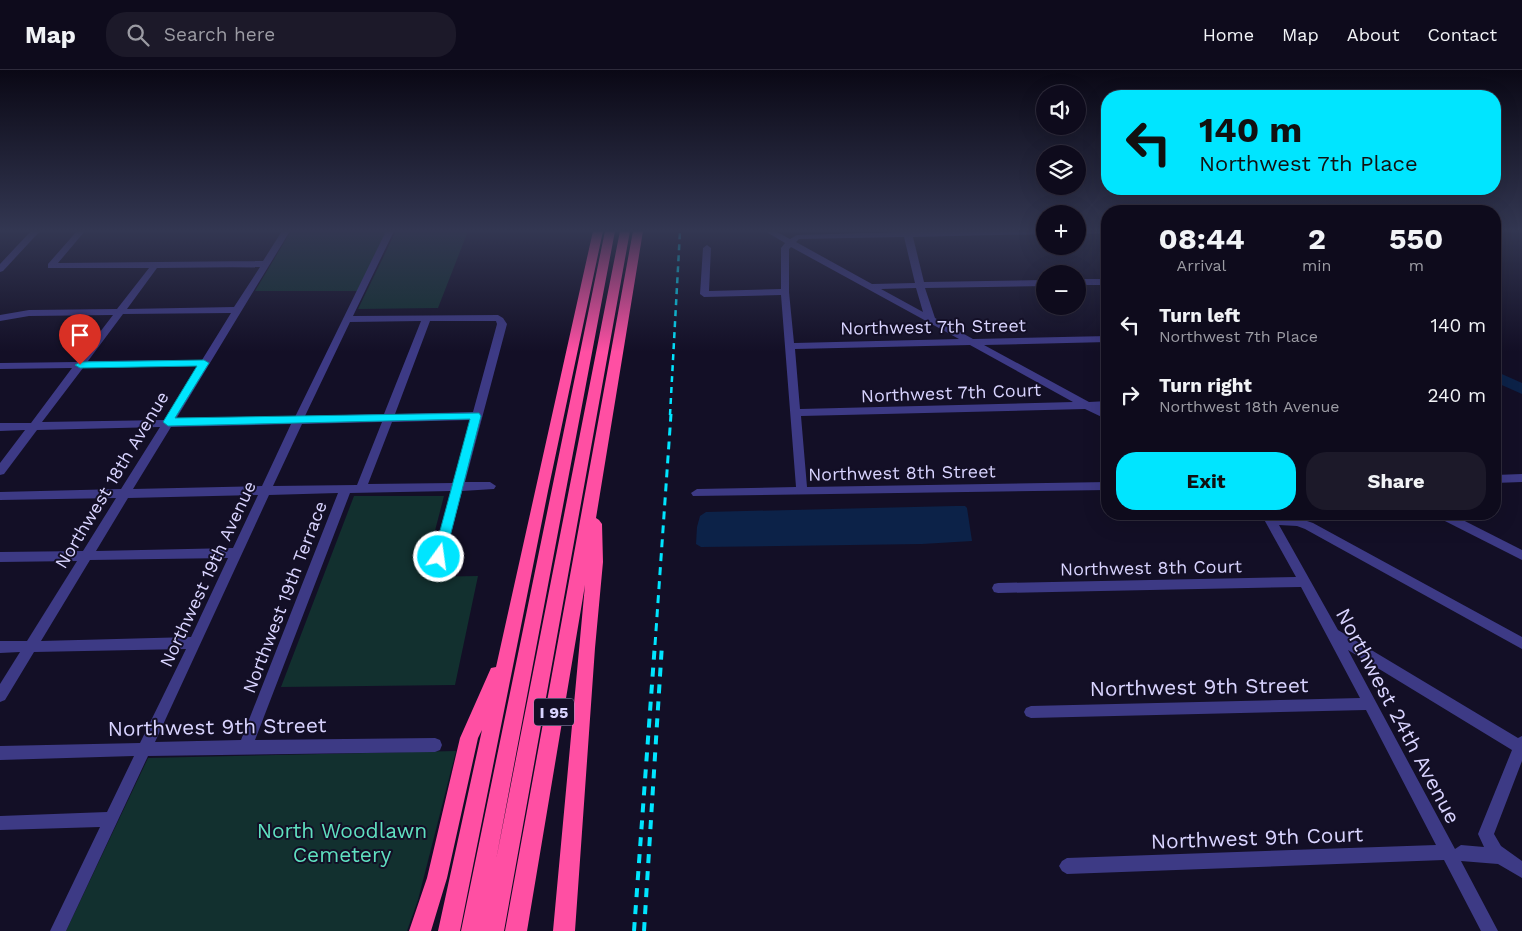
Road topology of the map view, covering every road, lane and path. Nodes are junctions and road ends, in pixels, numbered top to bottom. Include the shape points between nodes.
1 (150, 271) edge
2 (261, 271) edge
3 (370, 271) edge
4 (589, 271) edge
5 (602, 271) edge
6 (617, 271) edge
7 (631, 271) edge
8 (705, 271) edge
9 (785, 271) edge
10 (843, 271) edge
11 (917, 271) edge
12 (1086, 282) edge
13 (1101, 282) edge
14 (1036, 283) edge
15 (920, 285) junction
16 (871, 286) junction
17 (785, 292) junction
18 (922, 308) junction
19 (236, 310) junction
20 (120, 312) junction
21 (0, 318) edge
22 (427, 318) junction
23 (347, 319) junction
24 (1101, 339) edge
25 (972, 342) junction
26 (790, 346) junction
27 (204, 363) junction
28 (80, 365) junction
29 (0, 366) edge
30 (1086, 405) junction
31 (1101, 406) edge
32 (795, 413) junction
33 (1101, 413) edge
34 (476, 416) junction
35 (389, 417) junction
36 (300, 419) junction
37 (168, 422) junction
38 (34, 426) junction
39 (0, 427) edge
40 (0, 472) edge
41 (1501, 476) edge
42 (1522, 478) edge
43 (490, 486) dead end
44 (1101, 486) edge
45 (458, 487) junction
46 (346, 488) junction
47 (361, 488) junction
48 (267, 489) junction
49 (802, 491) junction
50 (125, 492) junction
51 (594, 493) junction
52 (697, 493) dead end
53 (0, 496) edge
54 (1271, 520) edge
55 (1286, 520) edge
56 (1453, 520) edge
57 (238, 553) junction
58 (87, 555) junction
59 (1522, 555) edge
60 (0, 556) edge
61 (439, 557) dead end
62 (1304, 582) junction
63 (998, 588) dead end
64 (1333, 634) junction
65 (1522, 642) edge
66 (195, 643) junction
67 (510, 645) junction
68 (31, 646) junction
69 (0, 647) edge
70 (0, 696) edge
71 (1369, 704) junction
72 (1031, 712) dead end
73 (435, 745) dead end
74 (1521, 746) edge
75 (246, 747) junction
76 (144, 750) junction
77 (0, 753) edge
78 (111, 819) junction
79 (0, 822) edge
80 (1487, 838) junction
81 (1454, 852) junction
82 (1499, 856) junction
83 (1067, 866) dead end
84 (1522, 870) edge
85 (58, 931) edge
86 (420, 931) edge
87 (449, 931) edge
88 (472, 931) edge
89 (494, 931) edge
90 (516, 931) edge
91 (564, 931) edge
92 (1490, 931) edge

1 - 20 street
2 - 19 street, Northwest 18th Avenue
3 - 23 street, Northwest 19th Avenue
4 - 67 highway
5 - 88 highway
6 - 89 highway
7 - 51 highway, I 95
8 - 17 street via 704,294
9 - 17 street
10 - 16 street
11 - 15 street
12 - 13 street
14 - 15 street
15 - 16 street
15 - 18 street
16 - 18 street
17 - 26 street
18 - 25 street via 931,319
19 - 20 street
19 - 27 street, Northwest 18th Avenue
20 - 21 street via 29,313
20 - 28 street
22 - 23 street
22 - 34 street via 500,320 502,324
22 - 35 street
23 - 36 street, Northwest 19th Avenue
24 - 25 street, Northwest 7th Street
25 - 26 street, Northwest 7th Street
25 - 30 street
26 - 32 street
27 - 28 street
27 - 37 street, Northwest 18th Avenue
28 - 29 street
28 - 38 street
30 - 31 street, Northwest 7th Court
30 - 32 street, Northwest 7th Court
30 - 33 street
32 - 49 street
34 - 35 street
34 - 45 street
35 - 36 street
35 - 47 street
36 - 37 street
36 - 48 street, Northwest 19th Avenue
37 - 38 street
37 - 50 street, Northwest 18th Avenue
38 - 39 street
38 - 40 street
41 - 42 street
43 - 45 street
44 - 49 street, Northwest 8th Street
45 - 47 street
45 - 61 street
46 - 47 street
46 - 48 street
46 - 75 street, Northwest 19th Terrace
48 - 50 street
48 - 57 street, Northwest 19th Avenue
49 - 52 street, Northwest 8th Street
50 - 53 street
50 - 58 street, Northwest 18th Avenue
51 - 90 highway, I 95
51 - 91 highway via 595,562
54 - 62 street, Northwest 24th Avenue
55 - 65 street via 1309,526
56 - 59 street
57 - 58 street
57 - 66 street, Northwest 19th Avenue
58 - 60 street
58 - 68 street, Northwest 18th Avenue
62 - 63 street, Northwest 8th Court
62 - 64 street, Northwest 24th Avenue
64 - 71 street, Northwest 24th Avenue
64 - 74 street
66 - 68 street
66 - 76 street, Northwest 19th Avenue
67 - 86 highway via 469,738 437,878
67 - 87 highway
68 - 69 street
68 - 70 street, Northwest 18th Avenue
71 - 72 street, Northwest 9th Street
71 - 81 street, Northwest 24th Avenue
73 - 75 street, Northwest 9th Street
74 - 80 street
75 - 76 street, Northwest 9th Street
76 - 77 street, Northwest 9th Street
76 - 78 street, Northwest 19th Avenue
78 - 79 street
78 - 85 street, Northwest 19th Avenue
80 - 81 street via 1476,846
80 - 82 street
81 - 82 street, Northwest 9th Court
81 - 83 street, Northwest 9th Court
81 - 92 street, Northwest 24th Avenue
82 - 84 street

